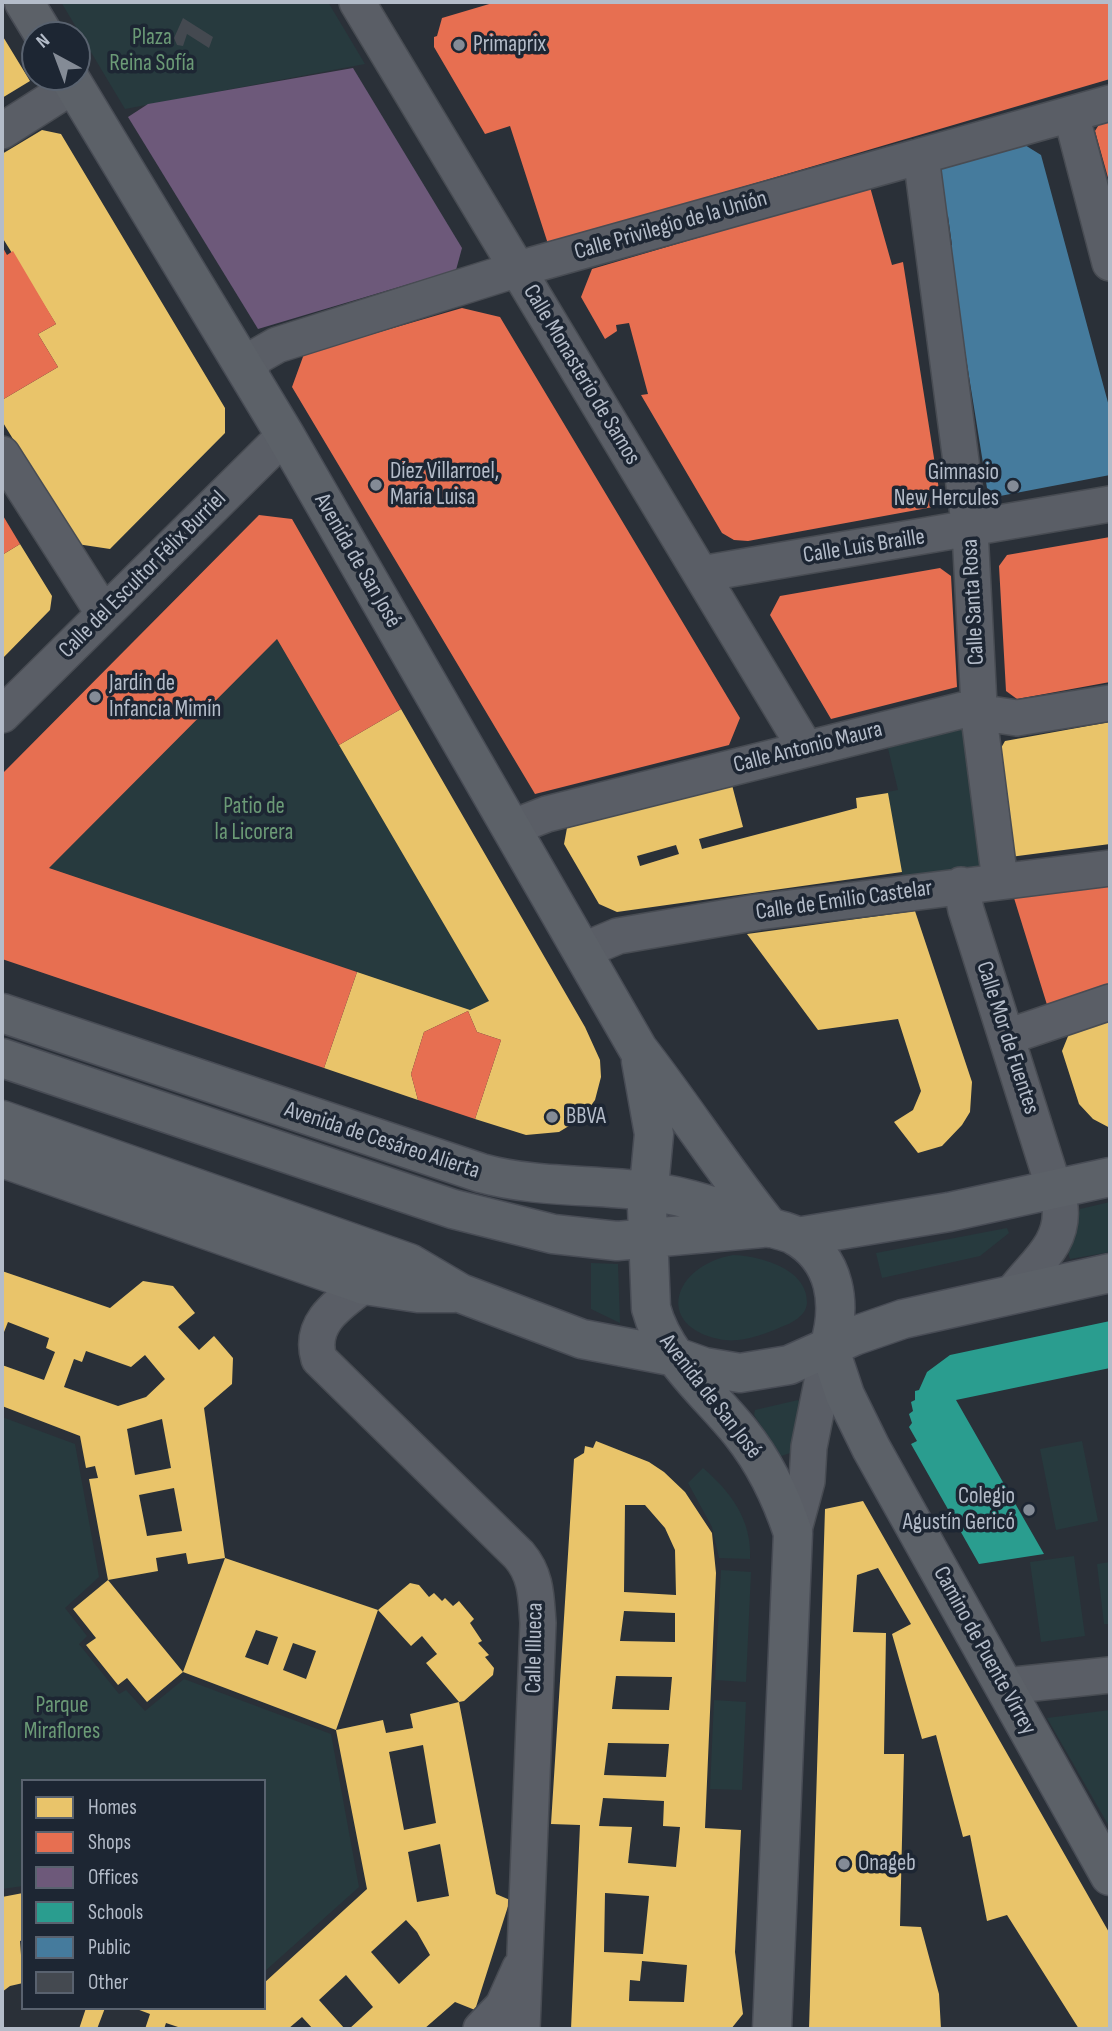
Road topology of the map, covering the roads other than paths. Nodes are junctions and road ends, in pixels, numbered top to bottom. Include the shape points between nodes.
1 (24, 2) edge
2 (364, 3) edge
3 (36, 21) edge
4 (58, 91) edge
5 (78, 91) edge
6 (1110, 103) edge
7 (1071, 114) junction
8 (2, 131) edge
9 (920, 156) junction
10 (1110, 263) edge
11 (518, 269) junction
12 (248, 375) junction
13 (285, 435) junction
14 (2, 454) edge
15 (1110, 504) edge
16 (970, 530) junction
17 (701, 574) junction
18 (104, 614) junction
19 (1110, 703) edge
20 (980, 711) junction
21 (3, 713) edge
22 (806, 749) junction
23 (511, 828) junction
24 (1110, 868) edge
25 (1000, 881) junction
26 (961, 886) junction
27 (582, 951) junction
28 (1110, 1002) edge
29 (2, 1013) edge
30 (1007, 1037) junction
31 (638, 1049) junction
32 (2, 1058) edge
33 (2, 1120) edge
34 (2, 1158) edge
35 (1110, 1177) edge
36 (1056, 1189) junction
37 (648, 1191) junction
38 (783, 1232) junction
39 (648, 1240) junction
40 (310, 1266) junction
41 (1110, 1273) edge
42 (364, 1285) junction
43 (460, 1293) junction
44 (1013, 1294) junction
45 (324, 1317) junction
46 (829, 1347) junction
47 (676, 1357) junction
48 (793, 1533) junction
49 (1110, 1675) edge
50 (1005, 1686) junction
51 (1110, 1876) edge
52 (525, 1955) junction
53 (481, 2029) edge
54 (522, 2029) edge
55 (772, 2029) edge

1 - 3 main road
2 - 11 street, Calle Monasterio de Samos
4 - 8 street
5 - 12 main road, Avenida de San José
6 - 7 street, Calle Privilegio de la Unión
7 - 9 street, Calle Privilegio de la Unión
7 - 10 street
9 - 11 street, Calle Privilegio de la Unión
9 - 16 street, Calle Santa Rosa
11 - 12 street, Calle Privilegio de la Unión via 278,345 256,357
11 - 17 street, Calle Monasterio de Samos
12 - 13 main road, Avenida de San José
13 - 18 street, Calle del Escultor Félix Burriel
13 - 23 main road, Avenida de San José
14 - 18 street
15 - 16 street, Calle Luis Braille
16 - 17 street, Calle Luis Braille
16 - 20 street, Calle Santa Rosa
17 - 22 street, Calle Monasterio de Samos
18 - 21 street, Calle del Escultor Félix Burriel
19 - 20 street, Calle Antonio Maura via 1017,718
20 - 22 street, Calle Antonio Maura via 962,710
20 - 25 street, Calle Santa Rosa
22 - 23 street, Calle Antonio Maura via 547,814
23 - 27 main road, Avenida de San José
24 - 25 street, Calle de Emilio Castelar
25 - 26 street, Calle de Emilio Castelar
26 - 27 street, Calle de Emilio Castelar via 758,912 618,936
26 - 30 street, Calle Mor de Fuentes
27 - 31 main road, Avenida de San José
28 - 30 street
29 - 37 main road, Avenida de Cesáreo Alierta via 481,1173 556,1186
30 - 36 street, Calle Mor de Fuentes
31 - 37 main road, Avenida de San José via 654,1135
31 - 38 main road, Avenida de San José via 721,1166
32 - 39 main road, Avenida de Cesáreo Alierta via 480,1217 585,1239
33 - 43 main road via 409,1263
34 - 40 main road
35 - 36 main road, Avenida de Cesáreo Alierta
36 - 38 main road, Avenida de Cesáreo Alierta via 949,1212
36 - 44 street via 1061,1220 1058,1236
37 - 38 main road, Avenida de Cesáreo Alierta via 730,1210
37 - 39 main road, Avenida de San José
38 - 39 main road, Avenida de Cesáreo Alierta via 722,1230
38 - 46 main road, Avenida de San José via 818,1256 836,1291
39 - 47 main road, Avenida de San José via 650,1308 660,1336
40 - 42 main road
40 - 45 street, Calle Illueca
41 - 44 main road
42 - 43 main road
42 - 45 street
43 - 47 main road via 582,1339
44 - 46 main road via 903,1319
45 - 52 street, Calle Illueca via 316,1350 325,1367 519,1555 533,1576 538,1623
46 - 47 main road via 789,1365 740,1373
46 - 48 street, Avenida de San José via 809,1447 807,1481
46 - 50 main road, Camino de Puente Virrey via 845,1395 871,1448
47 - 48 main road, Avenida de San José via 759,1458
48 - 55 main road, Avenida de San José
49 - 50 street
50 - 51 main road, Camino de Puente Virrey
52 - 53 street via 502,2006
52 - 54 street, Calle Illueca

